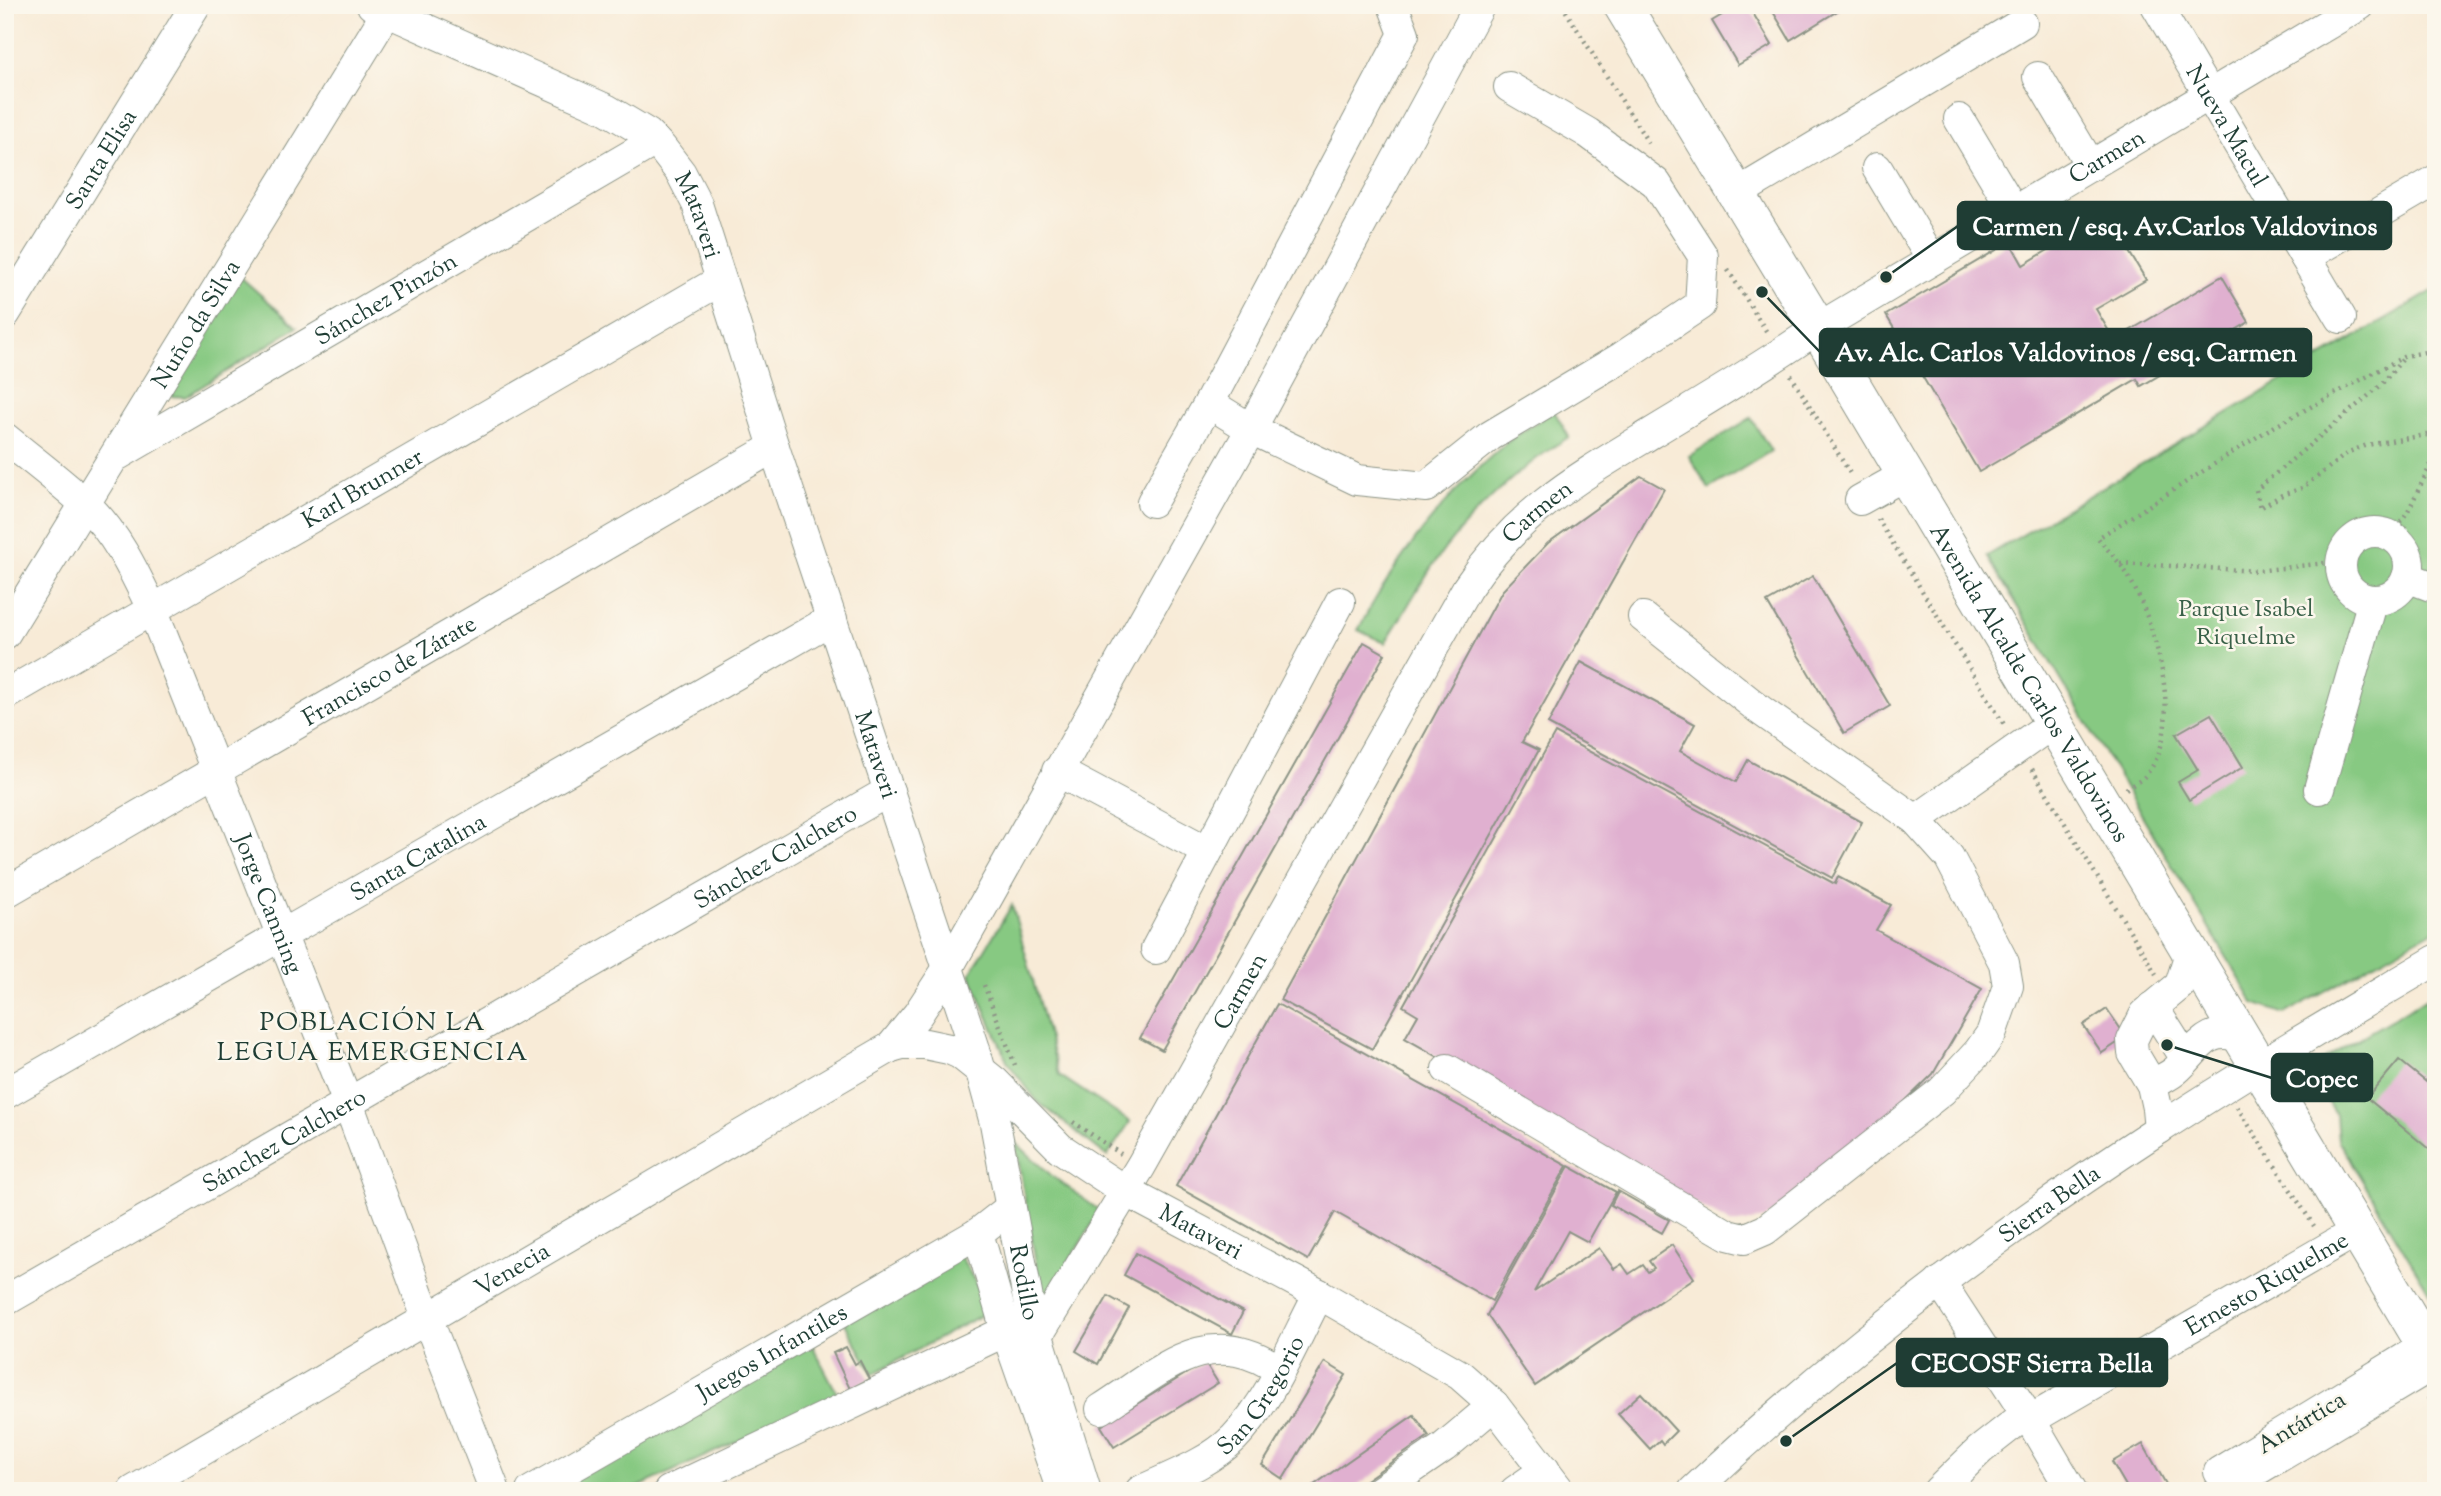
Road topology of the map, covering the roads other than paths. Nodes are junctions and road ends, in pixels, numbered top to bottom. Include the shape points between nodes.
1 (196, 5) edge
2 (1393, 5) edge
3 (1480, 5) edge
4 (1622, 5) edge
5 (2156, 5) edge
6 (2360, 5) edge
7 (380, 9) edge
8 (2022, 23) dead end
9 (2038, 77) dead end
10 (1509, 87) dead end
11 (2210, 95) junction
12 (1959, 118) dead end
13 (655, 141) junction
14 (2091, 166) junction
15 (1877, 168) dead end
16 (2436, 180) edge
17 (1736, 194) junction
18 (2014, 211) junction
19 (2305, 257) junction
20 (1932, 260) junction
21 (721, 280) junction
22 (5, 314) edge
23 (2341, 318) dead end
24 (1818, 328) junction
25 (1209, 403) junction
26 (1251, 429) junction
27 (5, 438) edge
28 (774, 447) junction
29 (115, 457) junction
30 (1905, 475) junction
31 (1863, 499) road end
32 (1152, 502) dead end
33 (85, 503) junction
34 (2407, 577) junction
35 (2436, 588) edge
36 (2372, 600) junction
37 (1339, 602) dead end
38 (153, 611) junction
39 (1643, 617) dead end
40 (832, 619) junction
41 (5, 635) edge
42 (5, 695) edge
43 (2053, 723) junction
44 (217, 770) junction
45 (1057, 771) junction
46 (2319, 789) dead end
47 (889, 791) junction
48 (1916, 820) junction
49 (1207, 851) junction
50 (5, 893) edge
51 (281, 935) junction
52 (1157, 949) dead end
53 (2190, 953) junction
54 (2436, 960) edge
55 (948, 968) junction
56 (2161, 1001) junction
57 (891, 1047) junction
58 (2250, 1052) junction
59 (979, 1069) junction
60 (1447, 1069) dead end
61 (2171, 1072) junction
62 (2216, 1093) junction
63 (5, 1094) edge
64 (348, 1103) junction
65 (2158, 1129) junction
66 (1125, 1191) junction
67 (1010, 1209) junction
68 (978, 1233) junction
69 (2342, 1239) junction
70 (1940, 1282) junction
71 (1319, 1294) junction
72 (5, 1301) edge
73 (427, 1318) junction
74 (1006, 1331) junction
75 (1038, 1338) junction
76 (2428, 1362) edge
77 (1279, 1370) junction
78 (1101, 1409) dead end
79 (1500, 1413) junction
80 (2029, 1419) junction
81 (1552, 1480) edge
82 (133, 1491) edge
83 (495, 1491) edge
84 (531, 1491) edge
85 (669, 1491) edge
86 (1062, 1491) edge
87 (1086, 1491) edge
88 (1140, 1491) edge
89 (1380, 1491) edge
90 (1515, 1491) edge
91 (1693, 1491) edge
92 (1938, 1491) edge
93 (1956, 1491) edge
94 (2072, 1491) edge

1 - 22 street, Santa Elisa
2 - 25 street via 1404,34
3 - 26 street, Venecia
4 - 17 main road, Avenida Alcalde Carlos Valdovinos
5 - 11 street, Nueva Macul
6 - 11 street, Carmen
7 - 13 street, Mataveri via 606,110
7 - 29 street, Nuño da Silva
8 - 17 street
9 - 14 street
10 - 26 street via 1588,133 1656,183 1703,256 1700,305 1490,436 1426,487 1357,480
11 - 14 street, Carmen
11 - 19 street, Nueva Macul
12 - 18 street
13 - 21 street, Mataveri via 698,204
13 - 29 street, Sánchez Pinzón
14 - 18 street, Carmen
15 - 20 street
16 - 19 street
17 - 24 main road, Avenida Alcalde Carlos Valdovinos
18 - 20 street, Carmen
19 - 23 street, Nueva Macul
20 - 24 street, Carmen
21 - 28 street, Mataveri
21 - 38 street, Karl Brunner
24 - 30 main road, Avenida Alcalde Carlos Valdovinos
24 - 66 street, Carmen via 1568,484 1517,526 1490,557 1467,588
25 - 26 street
25 - 32 street
26 - 45 street, Venecia
27 - 33 street, Jorge Canning
28 - 40 street, Mataveri
28 - 44 street, Francisco de Zárate
29 - 33 street, Nuño da Silva
30 - 31 street
30 - 43 main road, Avenida Alcalde Carlos Valdovinos
33 - 38 street, Jorge Canning via 129,562
33 - 41 street, Nuño da Silva
34 - 35 street
34 - 36 street via 2394,595
34 - 36 street via 2405,550 2396,540 2383,534 2361,535 2346,550 2342,572 2352,591
36 - 46 street
37 - 49 street
38 - 42 street, Karl Brunner
38 - 44 street, Jorge Canning
39 - 48 street via 1760,710
40 - 47 street, Mataveri
40 - 51 street, Santa Catalina
43 - 48 street
43 - 53 main road, Avenida Alcalde Carlos Valdovinos
44 - 50 street, Francisco de Zárate
44 - 51 street, Jorge Canning
45 - 49 street
45 - 55 street, Venecia
47 - 55 street, Mataveri
47 - 64 street, Sánchez Calchero
48 - 60 street via 1949,857 2004,963 2008,986 1991,1034 1942,1091 1765,1230 1744,1238 1728,1235
49 - 52 street
51 - 63 street, Santa Catalina
51 - 64 street, Jorge Canning
53 - 56 street via 2180,985
53 - 58 main road, Avenida Alcalde Carlos Valdovinos
54 - 58 street, Sierra Bella
55 - 57 street, Venecia
55 - 59 street, Mataveri
56 - 61 street
56 - 61 street via 2145,1014 2132,1040 2133,1053
57 - 59 street, Venecia via 935,1045 960,1054
57 - 73 street, Venecia
58 - 61 street via 2226,1032 2214,1035
58 - 62 street, Sierra Bella
58 - 69 main road, Avenida Alcalde Carlos Valdovinos
59 - 66 street, Mataveri via 1060,1148
59 - 67 street, Rodillo via 995,1123
61 - 62 street
61 - 65 street via 2157,1108
62 - 65 street, Sierra Bella
64 - 72 street, Sánchez Calchero
64 - 73 street, Jorge Canning
65 - 70 street, Sierra Bella
66 - 71 street, Mataveri
66 - 75 street, Carmen
67 - 68 street, Juegos Infantiles
67 - 75 street, Rodillo
68 - 74 street, Rodillo
68 - 84 street, Juegos Infantiles
69 - 76 main road, Avenida Alcalde Carlos Valdovinos
69 - 80 street, Ernesto Riquelme
70 - 80 street
70 - 91 street, Sierra Bella via 1786,1406
71 - 77 street, San Gregorio
71 - 79 street, Mataveri via 1460,1375
73 - 82 street, Venecia
73 - 83 street, Jorge Canning
74 - 85 street
74 - 86 street, Rodillo
75 - 87 street, Rodillo
76 - 76 street, Antártica via 2219,1472 2229,1487
77 - 78 street via 1243,1351 1202,1350
77 - 88 street, San Gregorio via 1233,1439 1196,1465
79 - 81 street, Mataveri
79 - 89 street
80 - 92 street via 1980,1450
80 - 93 street
80 - 94 street
81 - 90 street

